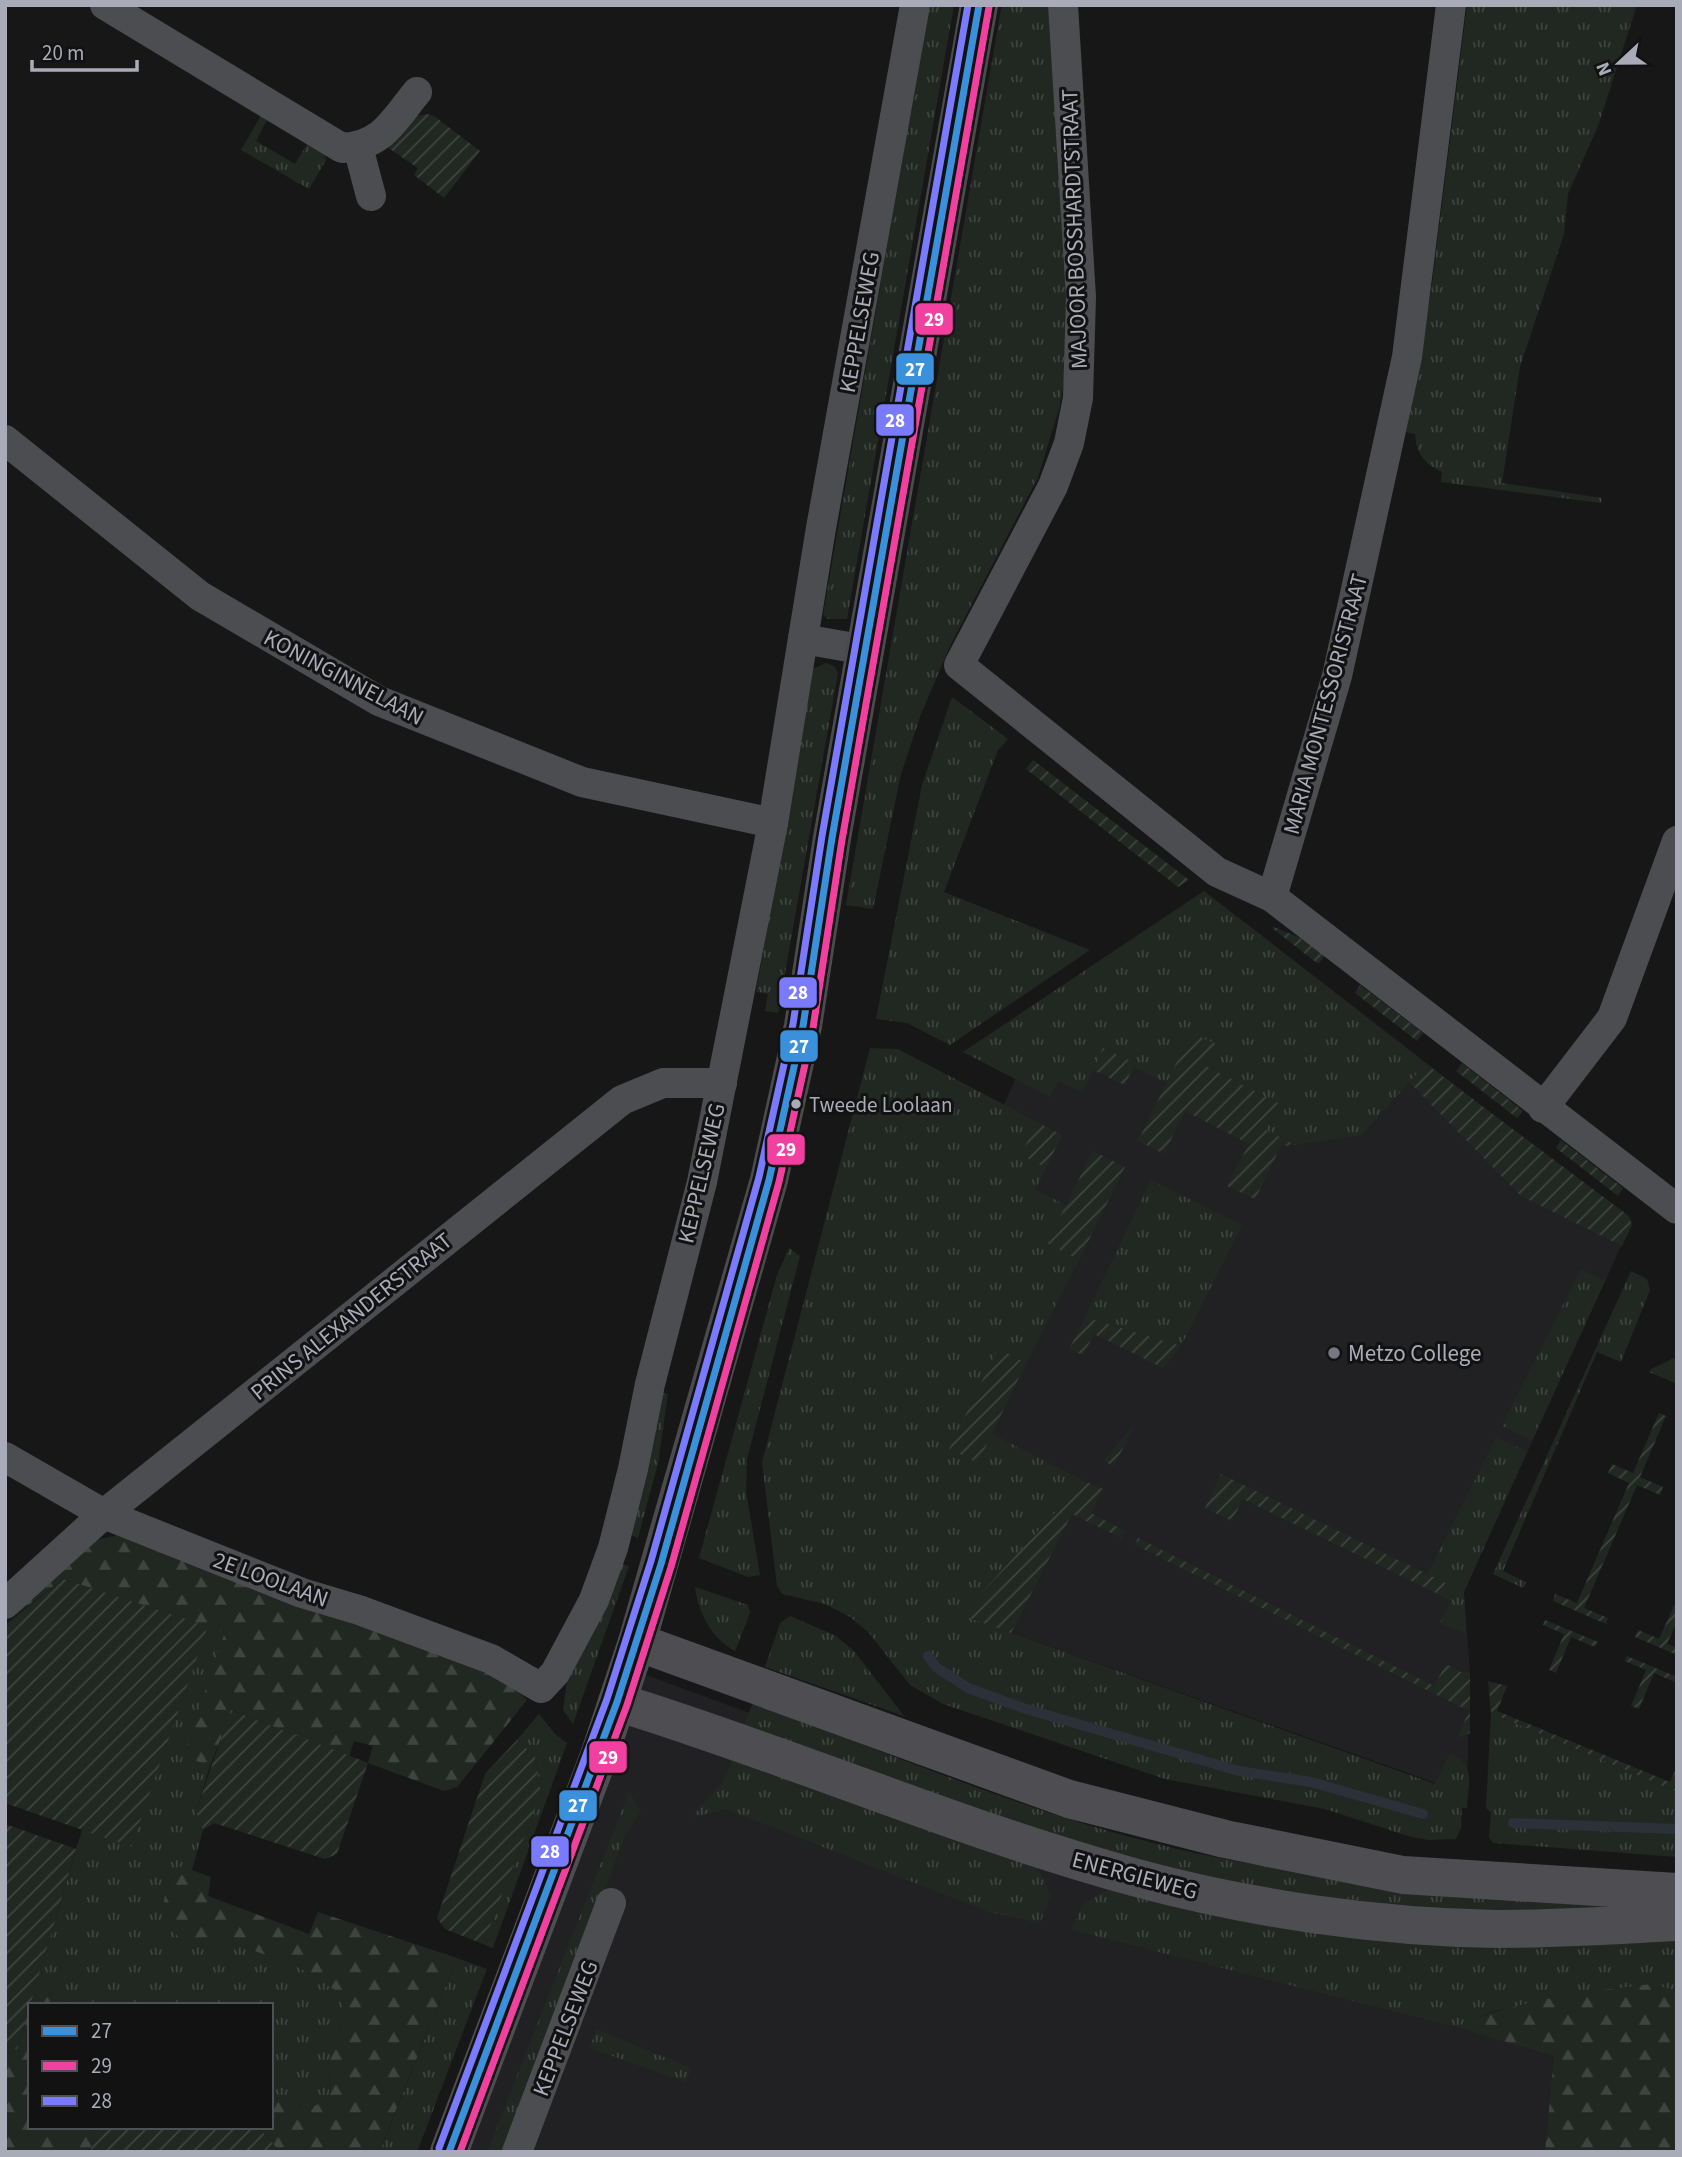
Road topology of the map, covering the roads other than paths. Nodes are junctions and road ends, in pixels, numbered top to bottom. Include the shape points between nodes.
1 (105, 5) edge
2 (915, 5) edge
3 (979, 5) edge
4 (1063, 5) edge
5 (1451, 5) edge
6 (416, 92) dead end
7 (358, 147) junction
8 (371, 196) dead end
9 (5, 440) edge
10 (803, 639) junction
11 (866, 650) junction
12 (773, 823) junction
13 (1677, 841) edge
14 (1272, 897) junction
15 (722, 1083) junction
16 (1543, 1108) junction
17 (1677, 1209) edge
18 (5, 1457) edge
19 (104, 1514) junction
20 (5, 1604) edge
21 (637, 1642) junction
22 (541, 1688) joint
23 (617, 1702) junction
24 (1677, 1892) edge
25 (611, 1903) dead end
26 (1677, 1922) edge
27 (449, 2152) edge
28 (517, 2152) edge

1 - 7 street via 330,143
2 - 10 street, KEPPELSEWEG
3 - 11 main road
4 - 14 street, MAJOOR BOSSHARDTSTRAAT via 1081,298 1078,398 1069,443 1052,486 959,666 1217,872
5 - 14 street, MARIA MONTESSORISTRAAT via 1407,357 1337,676
6 - 7 street via 380,137
7 - 8 street
9 - 12 street, KONINGINNELAAN via 200,596 379,701 582,782
10 - 11 street
10 - 12 street, KEPPELSEWEG
11 - 21 main road via 803,1026 772,1167
12 - 15 street, KEPPELSEWEG
13 - 16 street via 1612,1018
14 - 16 street
15 - 19 street, PRINS ALEXANDERSTRAAT via 663,1083 622,1100
15 - 22 street, KEPPELSEWEG via 612,1548 594,1600 555,1673
16 - 17 street
18 - 19 street, 2E LOOLAAN
19 - 20 street, PRINS ALEXANDERSTRAAT
19 - 22 street, 2E LOOLAAN via 302,1593 491,1659
21 - 23 main road
21 - 24 main road via 1069,1799 1167,1825 1403,1875
23 - 26 main road, ENERGIEWEG via 719,1733 1080,1861 1206,1894 1310,1913 1425,1925 1563,1928
23 - 27 main road
25 - 28 street, KEPPELSEWEG

